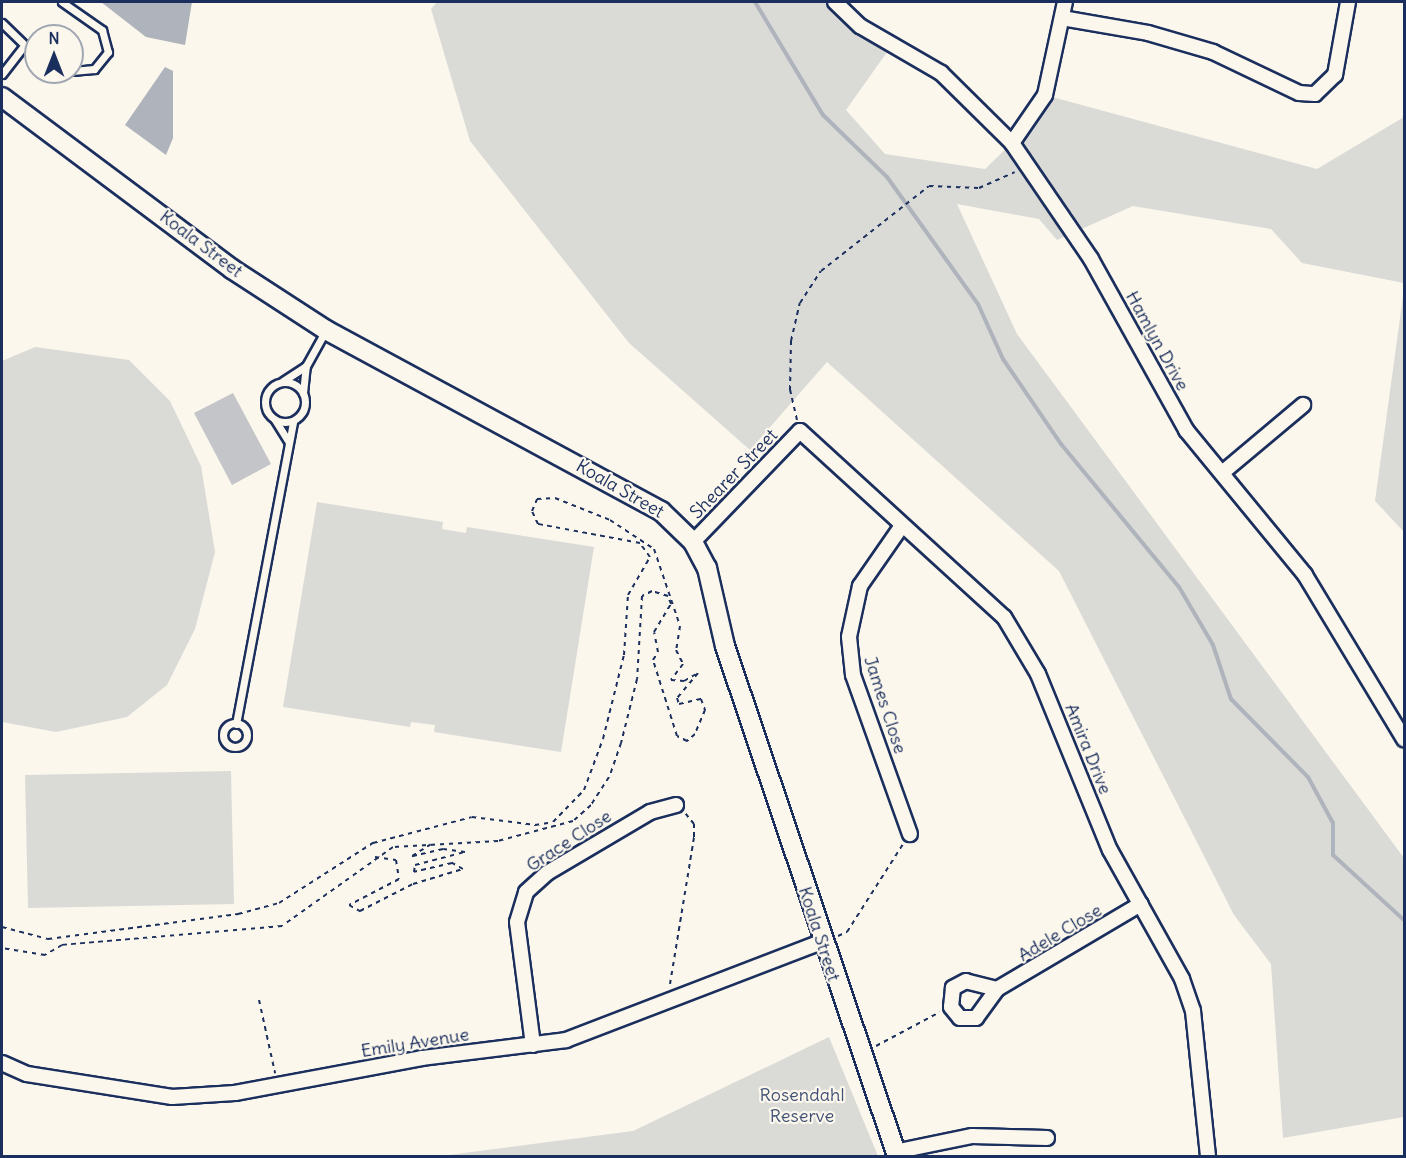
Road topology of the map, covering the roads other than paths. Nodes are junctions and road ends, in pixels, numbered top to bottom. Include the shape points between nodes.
1 (62, 2) edge
2 (834, 2) edge
3 (1065, 2) edge
4 (1348, 2) edge
5 (1062, 18) junction
6 (2, 23) edge
7 (23, 47) joint
8 (84, 70) edge
9 (2, 74) edge
10 (2, 98) edge
11 (1012, 143) junction
12 (327, 330) junction
13 (306, 366) junction
14 (282, 382) junction
15 (303, 393) junction
16 (1303, 405) dead end
17 (275, 419) junction
18 (293, 421) junction
19 (800, 431) joint
20 (288, 441) junction
21 (1222, 473) junction
22 (902, 527) junction
23 (693, 542) junction
24 (236, 724) dead end
25 (1404, 739) edge
26 (676, 805) road end
27 (910, 834) road end
28 (1141, 904) junction
29 (822, 942) junction
30 (998, 989) junction
31 (533, 1045) junction
32 (2, 1063) edge
33 (1047, 1138) dead end
34 (895, 1154) edge
35 (1208, 1156) edge

1 - 8 lane via 102,30 108,52 94,69
2 - 11 street, Hamlyn Drive via 860,26 941,73
3 - 5 street
4 - 5 street via 1335,75 1315,94 1299,93 1214,52 1148,33
5 - 11 street via 1046,95
6 - 7 lane
7 - 9 lane
10 - 12 street, Koala Street via 232,268
11 - 21 street, Hamlyn Drive via 1091,259 1186,430
12 - 13 lane
12 - 23 street, Koala Street via 661,511
13 - 14 lane
13 - 15 lane
14 - 15 lane
14 - 17 lane via 265,398
15 - 18 lane via 303,412
16 - 21 street
17 - 18 lane
17 - 20 lane
18 - 20 lane
19 - 22 street, Amira Drive
19 - 23 street, Shearer Street
20 - 24 lane via 288,468
21 - 25 street, Hamlyn Drive via 1305,575
22 - 27 street, James Close via 860,586 849,637 853,675
22 - 28 street, Amira Drive via 981,595 1017,635 1110,850
23 - 29 street, Koala Street via 707,568 725,646
26 - 31 street, Grace Close via 650,812 547,873 526,892 517,922
28 - 30 street, Adele Close
28 - 35 street, Amira Drive via 1193,1011
29 - 31 street, Emily Avenue via 668,999 592,1032
29 - 34 street, Koala Street
30 - 30 street, Adele Close via 976,1018 960,1018 951,1007 953,988 966,981
31 - 32 street, Emily Avenue via 172,1097 27,1074
33 - 34 street, Koala Street via 972,1136

